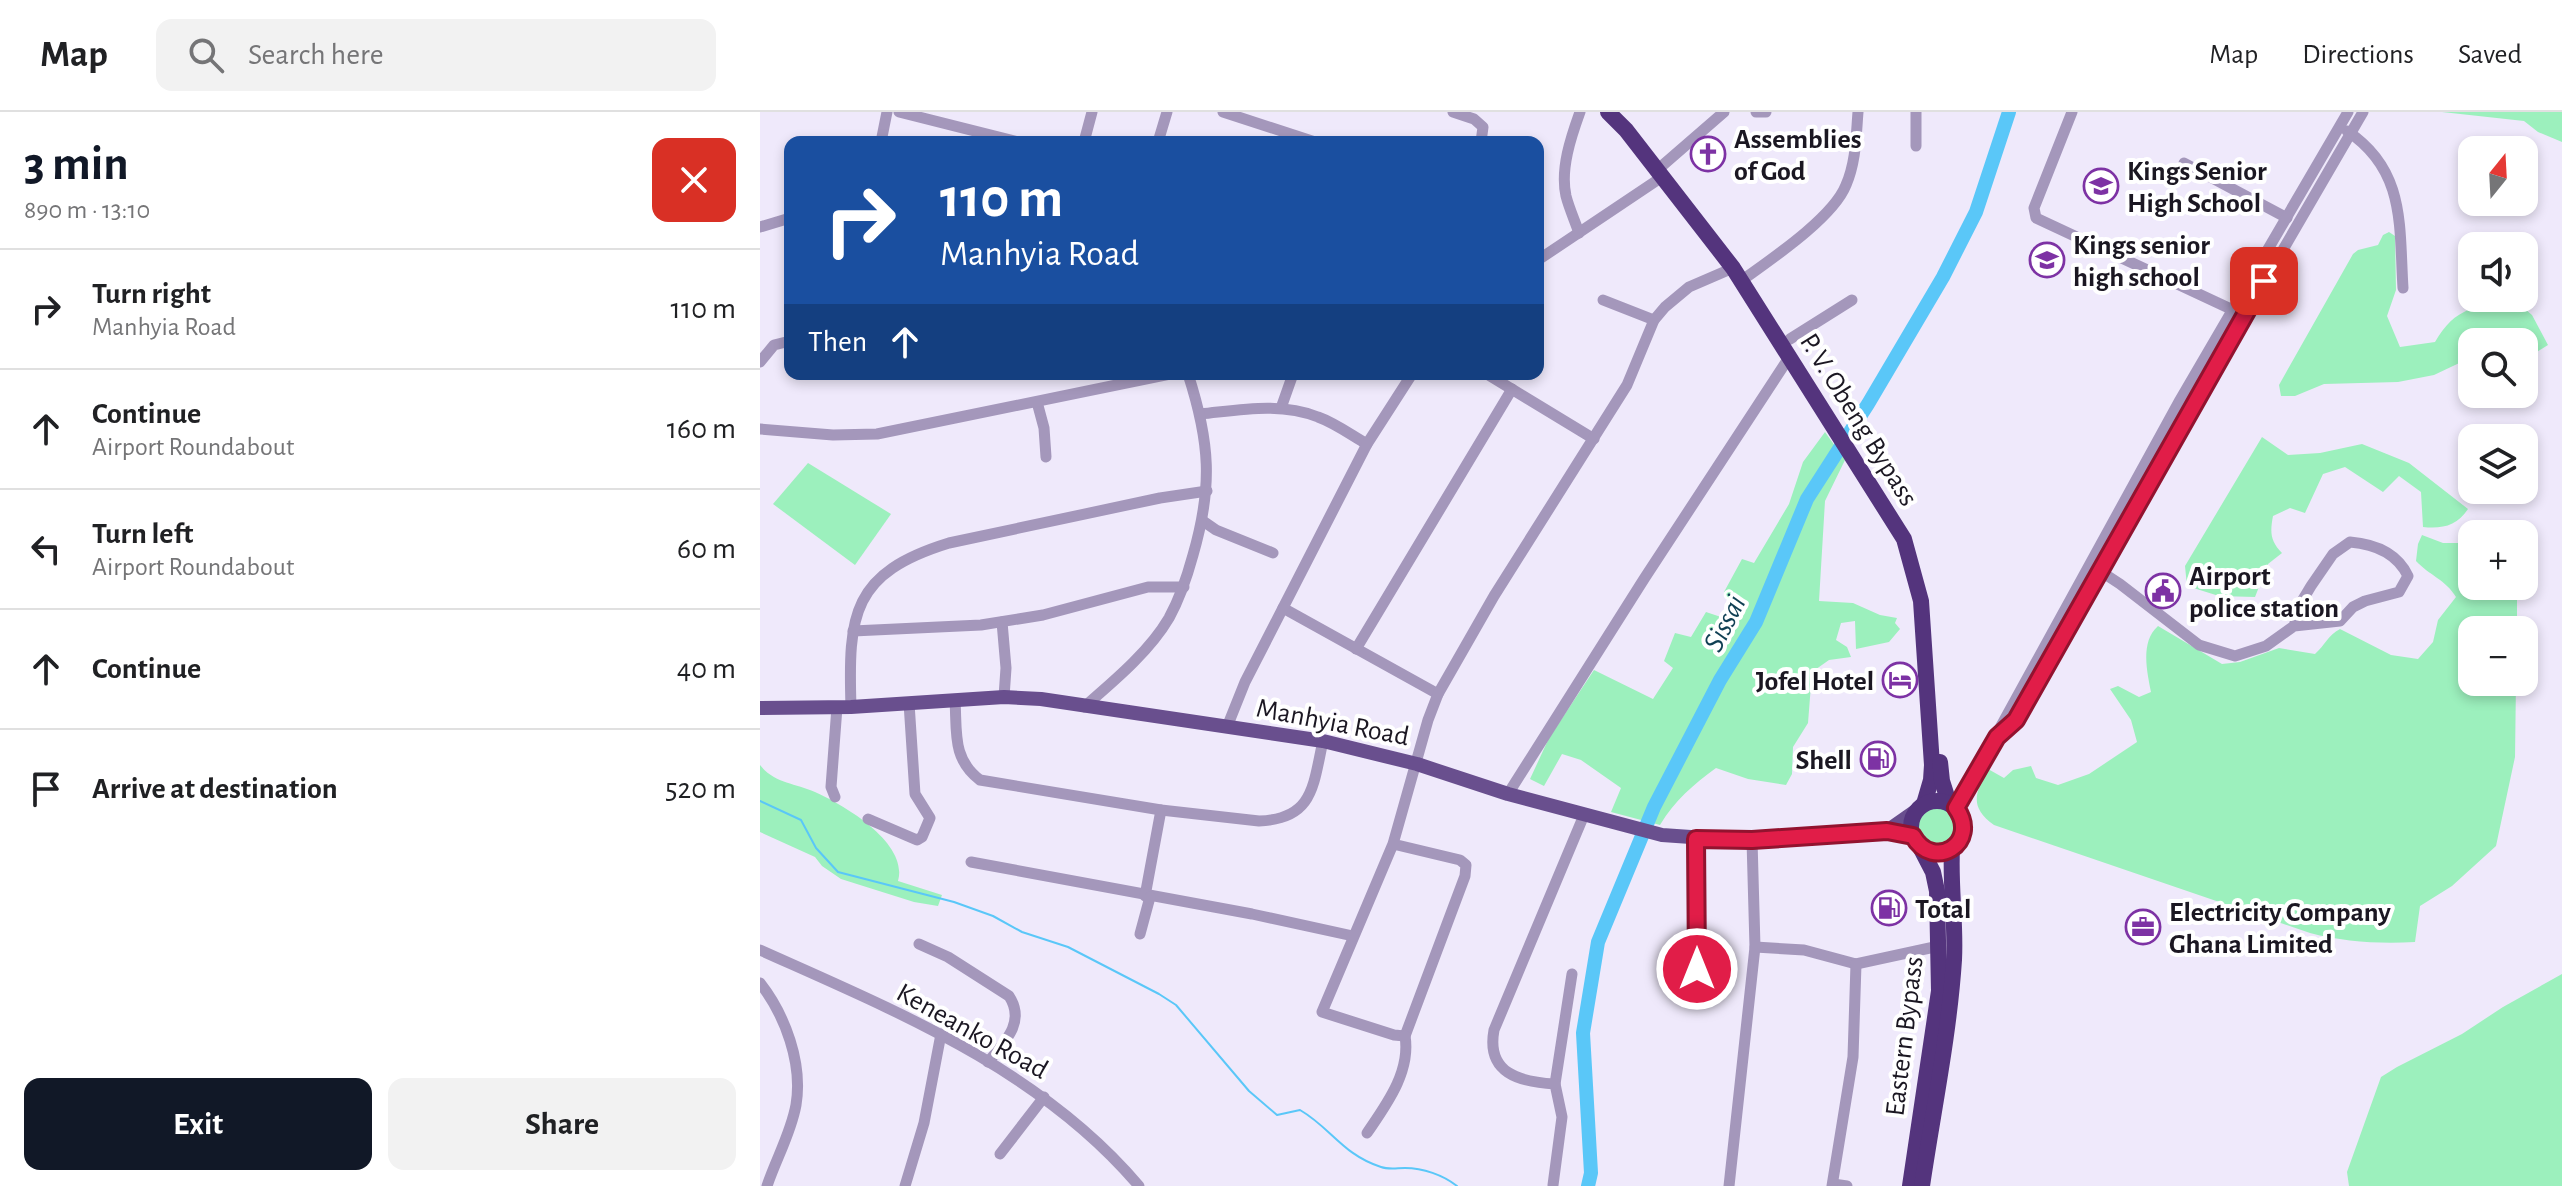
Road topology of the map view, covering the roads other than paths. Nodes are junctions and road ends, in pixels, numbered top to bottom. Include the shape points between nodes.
1 (887, 112) edge
2 (899, 112) edge
3 (1092, 112) edge
4 (1167, 112) edge
5 (1223, 112) edge
6 (1453, 112) edge
7 (1580, 112) edge
8 (1608, 112) edge
9 (1620, 112) edge
10 (1724, 112) edge
11 (1756, 112) edge
12 (1766, 112) edge
13 (1858, 112) edge
14 (1916, 112) edge
15 (2072, 112) edge
16 (2348, 112) edge
17 (2363, 112) edge
18 (2339, 127) junction
19 (2351, 133) junction
20 (882, 136) edge
21 (994, 136) edge
22 (1086, 136) edge
23 (1160, 136) edge
24 (1278, 136) edge
25 (1482, 136) edge
26 (1916, 146) dead end
27 (2184, 163) dead end
28 (1662, 171) junction
29 (2287, 218) junction
30 (784, 220) edge
31 (760, 227) edge
32 (1579, 233) junction
33 (1544, 256) edge
34 (1741, 275) junction
35 (2403, 288) dead end
36 (1603, 300) dead end
37 (1852, 300) dead end
38 (2233, 310) junction
39 (1654, 320) junction
40 (784, 342) edge
41 (1790, 348) junction
42 (760, 362) edge
43 (1142, 380) edge
44 (1190, 380) edge
45 (1291, 380) edge
46 (1408, 380) edge
47 (1497, 380) edge
48 (1512, 389) junction
49 (1037, 402) junction
50 (1281, 408) junction
51 (1201, 414) junction
52 (760, 429) edge
53 (1846, 436) junction
54 (1594, 439) junction
55 (1367, 444) junction
56 (1046, 457) dead end
57 (1207, 491) junction
58 (1203, 521) junction
59 (1273, 553) dead end
60 (2096, 568) junction
61 (1184, 587) junction
62 (1283, 608) junction
63 (1002, 622) junction
64 (2294, 626) junction
65 (853, 631) junction
66 (1356, 649) junction
67 (1438, 694) junction
68 (1004, 697) junction
69 (955, 700) junction
70 (909, 703) junction
71 (844, 707) junction
72 (1084, 707) junction
73 (760, 708) edge
74 (1227, 727) junction
75 (1323, 741) junction
76 (1417, 764) junction
77 (1508, 794) junction
78 (835, 797) dead end
79 (1953, 806) junction
80 (1920, 807) junction
81 (1161, 810) junction
82 (1584, 815) junction
83 (868, 819) dead end
84 (1887, 831) junction
85 (1696, 839) junction
86 (1752, 840) junction
87 (1916, 842) junction
88 (1393, 844) junction
89 (1952, 849) junction
90 (971, 862) dead end
91 (1147, 896) junction
92 (1140, 934) dead end
93 (1353, 936) junction
94 (919, 944) dead end
95 (1939, 946) junction
96 (1755, 947) junction
97 (760, 950) edge
98 (1856, 964) junction
99 (1697, 969) dead end
100 (1572, 974) dead end
101 (760, 983) edge
102 (941, 1034) junction
103 (1405, 1036) junction
104 (988, 1062) junction
105 (1555, 1084) junction
106 (1044, 1097) junction
107 (1367, 1133) dead end
108 (1000, 1154) dead end
109 (765, 1182) edge
110 (1553, 1185) edge
111 (1833, 1185) edge
112 (905, 1186) edge
113 (1138, 1186) edge
114 (1729, 1186) edge
115 (1847, 1186) edge
116 (1910, 1186) edge
117 (1922, 1186) edge

1 - 20 street
2 - 21 street
3 - 22 street
4 - 23 street
5 - 24 street
6 - 25 street via 1474,119 1483,127
7 - 32 street via 1565,180
8 - 28 highway, P. V. Obeng Bypass
9 - 28 highway, P. V. Obeng Bypass
10 - 28 street
11 - 12 street
13 - 34 street via 1854,162 1827,214
14 - 26 street
15 - 38 street via 2034,208 2036,218
16 - 18 street
17 - 19 street
18 - 19 street
18 - 29 street
19 - 35 street via 2380,165 2397,198
19 - 60 street
27 - 29 street
28 - 32 street
28 - 34 highway, P. V. Obeng Bypass
29 - 38 street
30 - 31 street
32 - 33 street
34 - 39 street via 1689,287
34 - 41 highway, P. V. Obeng Bypass
36 - 39 street
37 - 41 street
38 - 60 street via 2180,400
39 - 54 street via 1627,385
40 - 42 street via 774,345
41 - 53 highway, P. V. Obeng Bypass
41 - 77 street
43 - 49 street
44 - 51 street
45 - 50 street
46 - 55 street
47 - 48 street
48 - 54 street
48 - 66 street
49 - 52 street via 877,434
49 - 56 street
50 - 51 street
50 - 55 street via 1318,417
51 - 57 street
53 - 79 highway, P. V. Obeng Bypass via 1912,536 1930,600 1942,781
53 - 80 highway, P. V. Obeng Bypass via 1904,539 1921,601 1932,765
54 - 67 street
55 - 62 street
57 - 58 street
57 - 65 street via 917,553 867,592
58 - 59 street
58 - 61 street
60 - 64 street via 2199,645 2218,653 2249,652
60 - 79 street
61 - 63 street via 1148,587
61 - 72 street via 1154,638
62 - 66 street
62 - 74 street
63 - 65 street
63 - 68 street
64 - 64 street via 2340,621 2365,601 2399,592 2408,576 2391,555 2350,542 2333,554 2311,586
65 - 71 street
66 - 67 street
67 - 76 street
68 - 69 main road, Manhyia Road
68 - 72 main road, Manhyia Road
69 - 70 main road, Manhyia Road
69 - 81 street via 959,752 980,780
70 - 71 main road, Manhyia Road
70 - 83 street via 915,794 930,818 917,840
71 - 73 main road, Manhyia Road
71 - 78 street via 831,787
72 - 74 main road, Manhyia Road
74 - 75 main road, Manhyia Road
75 - 76 main road, Manhyia Road
75 - 81 street via 1309,799 1290,815 1259,821
76 - 77 main road, Manhyia Road
76 - 88 street
77 - 82 main road, Manhyia Road
79 - 80 highway via 1939,800
79 - 89 highway via 1964,826
80 - 84 main road
80 - 87 highway via 1911,827
81 - 91 street
82 - 85 main road, Manhyia Road
82 - 105 street via 1490,1047 1503,1070
84 - 86 main road, Manhyia Road
84 - 87 main road, Manhyia Road
85 - 86 main road, Manhyia Road
85 - 99 street
86 - 96 street
87 - 89 highway via 1930,852
87 - 95 highway, Eastern Bypass via 1933,872
88 - 93 street
88 - 103 street via 1466,865
89 - 117 highway, Eastern Bypass via 1952,982
90 - 91 street
91 - 92 street
91 - 93 street
93 - 103 street via 1322,1012
94 - 104 street via 948,957 1015,1005 1013,1033
95 - 98 street
95 - 116 highway, Eastern Bypass via 1939,991
96 - 98 street via 1804,950
96 - 114 street
97 - 102 street, Keneanko Road
98 - 111 street via 1853,1057
100 - 105 street
101 - 109 street via 784,1024 797,1090 793,1118
102 - 104 street, Keneanko Road
102 - 112 street
103 - 107 street via 1398,1084
104 - 106 street, Keneanko Road
105 - 110 street via 1562,1117
106 - 108 street
106 - 113 street, Keneanko Road via 1106,1149
111 - 115 street

